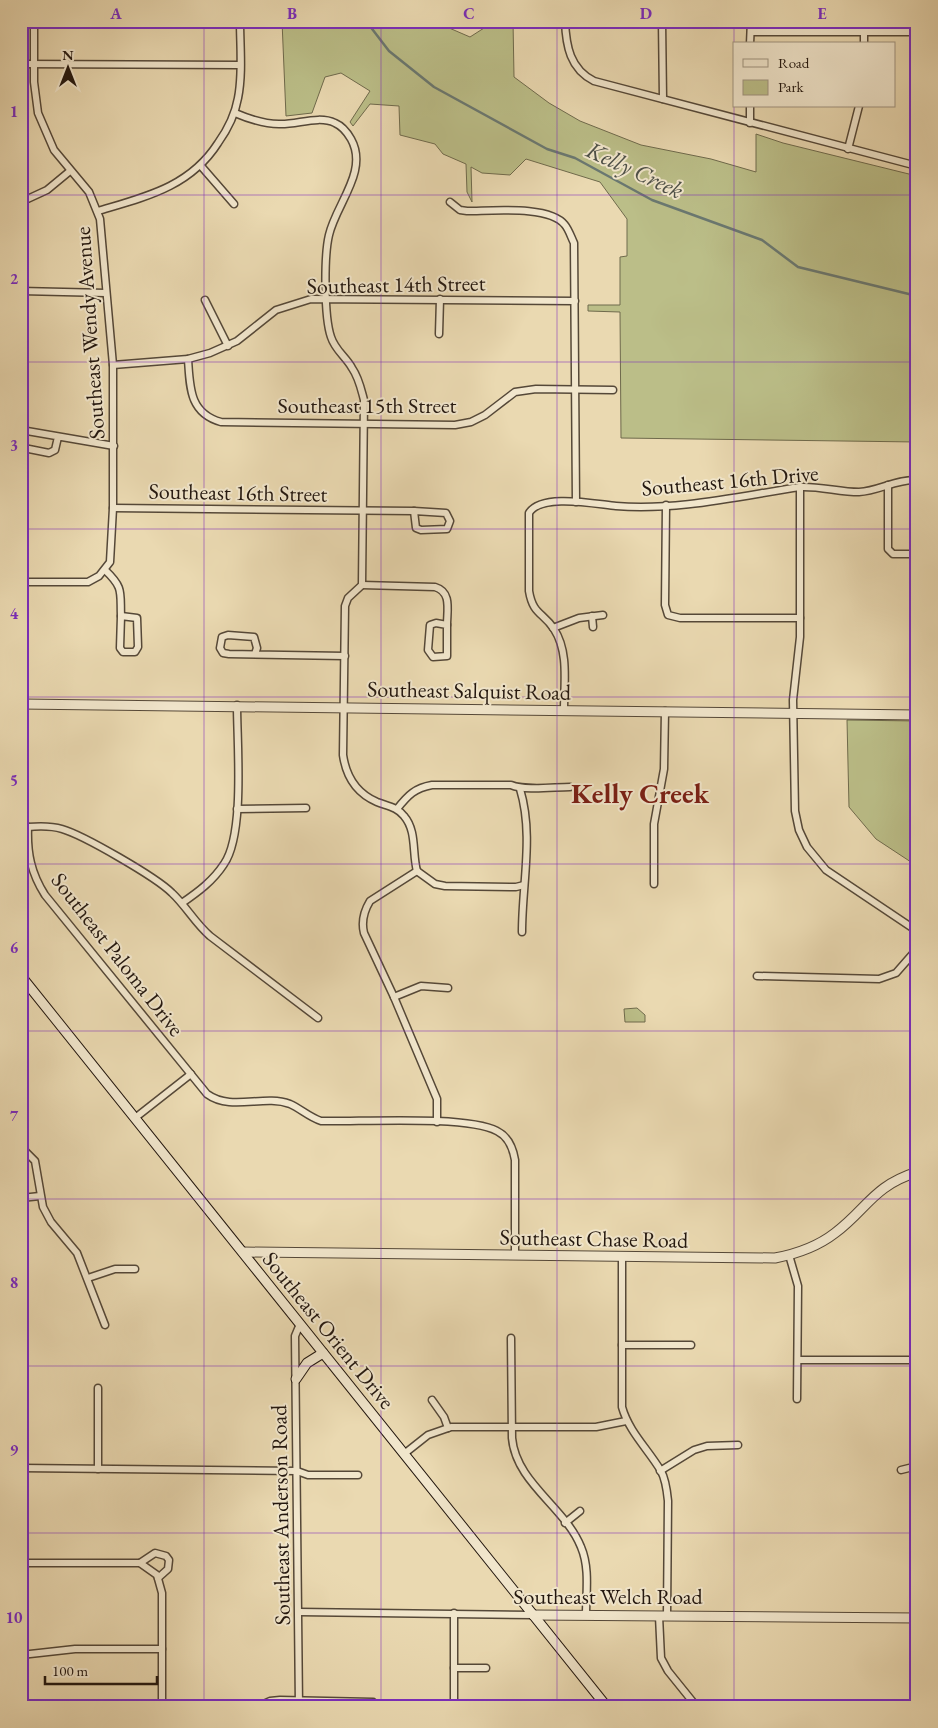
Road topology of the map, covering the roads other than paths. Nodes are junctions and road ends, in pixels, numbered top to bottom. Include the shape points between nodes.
1 (34, 21) edge
2 (240, 21) edge
3 (565, 21) edge
4 (662, 21) edge
5 (750, 21) edge
6 (864, 21) edge
7 (750, 32) junction
8 (864, 32) junction
9 (917, 32) edge
10 (750, 42) edge
11 (864, 42) edge
12 (21, 64) edge
13 (34, 64) junction
14 (240, 65) junction
15 (662, 99) junction
16 (750, 108) edge
17 (858, 108) edge
18 (235, 112) junction
19 (750, 122) junction
20 (848, 149) junction
21 (201, 166) junction
22 (917, 166) edge
23 (70, 171) junction
24 (21, 202) edge
25 (450, 202) dead end
26 (234, 204) dead end
27 (98, 210) junction
28 (21, 291) edge
29 (106, 293) junction
30 (327, 298) junction
31 (440, 299) junction
32 (205, 300) dead end
33 (575, 301) junction
34 (439, 334) dead end
35 (228, 346) junction
36 (188, 359) junction
37 (113, 365) junction
38 (576, 390) junction
39 (612, 390) dead end
40 (364, 424) junction
41 (58, 437) junction
42 (114, 446) junction
43 (917, 480) edge
44 (888, 485) junction
45 (800, 487) junction
46 (576, 502) junction
47 (666, 505) junction
48 (113, 508) junction
49 (363, 511) junction
50 (414, 511) junction
51 (917, 554) edge
52 (105, 570) junction
53 (21, 582) edge
54 (362, 585) junction
55 (602, 615) dead end
56 (121, 616) junction
57 (592, 616) junction
58 (800, 618) junction
59 (447, 625) junction
60 (594, 627) dead end
61 (553, 628) junction
62 (255, 654) junction
63 (345, 656) junction
64 (21, 704) edge
65 (237, 705) junction
66 (344, 707) junction
67 (564, 710) junction
68 (665, 711) junction
69 (793, 713) junction
70 (917, 715) edge
71 (570, 787) dead end
72 (520, 789) junction
73 (306, 808) dead end
74 (397, 808) junction
75 (237, 809) junction
76 (25, 826) edge
77 (417, 871) junction
78 (654, 884) dead end
79 (524, 885) junction
80 (182, 903) junction
81 (917, 931) edge
82 (522, 932) dead end
83 (917, 949) edge
84 (21, 976) edge
85 (757, 976) dead end
86 (448, 988) dead end
87 (394, 997) junction
88 (318, 1018) dead end
89 (191, 1074) junction
90 (136, 1118) junction
91 (437, 1122) junction
92 (21, 1147) edge
93 (917, 1172) edge
94 (40, 1196) junction
95 (21, 1198) edge
96 (243, 1252) junction
97 (515, 1255) junction
98 (789, 1255) junction
99 (622, 1256) junction
100 (135, 1269) dead end
101 (88, 1278) junction
102 (300, 1324) junction
103 (105, 1326) dead end
104 (511, 1338) dead end
105 (622, 1345) junction
106 (691, 1345) dead end
107 (323, 1352) junction
108 (798, 1360) junction
109 (917, 1360) edge
110 (296, 1379) junction
111 (98, 1388) dead end
112 (797, 1399) dead end
113 (432, 1400) dead end
114 (626, 1421) junction
115 (512, 1427) junction
116 (448, 1428) junction
117 (738, 1445) dead end
118 (404, 1454) junction
119 (917, 1466) edge
120 (21, 1468) edge
121 (98, 1469) junction
122 (901, 1470) dead end
123 (297, 1471) junction
124 (660, 1471) junction
125 (358, 1475) dead end
126 (580, 1512) dead end
127 (565, 1523) junction
128 (21, 1563) edge
129 (140, 1563) junction
130 (158, 1578) junction
131 (299, 1612) junction
132 (454, 1613) junction
133 (533, 1615) junction
134 (586, 1615) junction
135 (663, 1616) junction
136 (917, 1618) edge
137 (162, 1649) junction
138 (21, 1655) edge
139 (454, 1668) junction
140 (486, 1668) dead end
141 (373, 1702) dead end
142 (299, 1704) edge
143 (162, 1707) edge
144 (257, 1707) edge
145 (454, 1707) edge
146 (607, 1707) edge
147 (697, 1707) edge

1 - 13 street, Southeast Wendy Avenue
2 - 14 street
3 - 15 street via 567,48 586,77
4 - 15 street
5 - 7 street
6 - 8 street
7 - 8 street
7 - 10 street
8 - 9 street
8 - 11 street
12 - 13 street
13 - 14 street
13 - 23 street, Southeast Wendy Avenue via 36,102 45,132
14 - 18 street
15 - 19 street
16 - 19 street
17 - 20 street
18 - 21 street via 227,131
18 - 30 street via 278,124 326,120 346,131 353,144 357,166 329,234
19 - 20 street
20 - 22 street
21 - 26 street
21 - 27 street via 172,186
23 - 24 street via 47,190
23 - 27 street, Southeast Wendy Avenue via 89,192
25 - 33 street via 467,211 552,214 565,224 575,248
27 - 29 street, Southeast Wendy Avenue
28 - 29 street
29 - 37 street, Southeast Wendy Avenue
30 - 31 street, Southeast 14th Street
30 - 35 street, Southeast 14th Street via 292,303 276,310
30 - 40 street via 331,338 360,383
31 - 33 street, Southeast 14th Street
31 - 34 street
32 - 35 street
33 - 38 street
35 - 36 street, Southeast 14th Street
36 - 37 street, Southeast 14th Street
36 - 40 street, Southeast 15th Street via 193,402 212,420
37 - 42 street, Southeast Wendy Avenue
38 - 39 street, Southeast 15th Street
38 - 40 street, Southeast 15th Street via 515,392 485,415 455,425
38 - 46 street
40 - 49 street
41 - 41 street via 55,450 49,453 24,448 22,443 23,433 27,431
41 - 42 street
42 - 48 street, Southeast Wendy Avenue
43 - 44 street, Southeast 16th Drive
44 - 45 street, Southeast 16th Drive via 858,492
44 - 51 street via 888,550 893,554
45 - 47 street, Southeast 16th Drive
45 - 58 street
46 - 47 street, Southeast 16th Drive via 615,506
46 - 61 street, Southeast 16th Drive via 541,503 533,506 529,513 531,603
47 - 58 street via 665,606 668,615 680,618
48 - 49 street, Southeast 16th Street
48 - 52 street, Southeast Wendy Avenue via 112,552
49 - 50 street, Southeast 16th Street
49 - 54 street
50 - 50 street, Southeast 16th Street via 416,528 447,529 450,521 446,513
52 - 53 street via 88,582
52 - 56 street via 118,581
54 - 59 street via 442,589 447,600
54 - 63 street via 348,598 345,606
55 - 57 street
56 - 56 street via 120,648 123,652 135,652 138,647 137,618
57 - 60 street
57 - 61 street
58 - 69 street
59 - 59 street via 447,656 433,657 428,650 430,625
61 - 67 street via 564,654
62 - 62 street via 258,648 254,638 222,637 220,648 223,653
62 - 63 street
63 - 66 street
64 - 65 street, Southeast Salquist Road
65 - 66 street, Southeast Salquist Road
65 - 75 street
66 - 67 street, Southeast Salquist Road
66 - 74 street via 343,754 351,781 367,797
67 - 68 street, Southeast Salquist Road
68 - 69 street, Southeast Salquist Road
68 - 78 street via 664,769 654,824
69 - 70 street, Southeast Salquist Road
69 - 81 street via 796,811 799,830 808,847 834,876
71 - 72 street
72 - 74 street via 511,785 432,785 420,787 409,794
72 - 79 street via 527,830
73 - 75 street
74 - 77 street via 410,825
75 - 80 street via 235,841 225,863 209,883
76 - 80 street via 54,828 80,836 155,880
76 - 89 street, Southeast Paloma Drive via 30,862 45,895
77 - 79 street via 435,884 445,886
77 - 87 street via 370,901 363,917 364,933
79 - 82 street
80 - 88 street via 192,919 210,936
83 - 85 street via 896,973 879,979
84 - 90 street, Southeast Orient Drive
86 - 87 street via 421,986
87 - 91 street via 436,1100
89 - 90 street
89 - 91 street, Southeast Paloma Drive via 207,1094 222,1102 290,1104 321,1121
90 - 96 street, Southeast Orient Drive
91 - 97 street via 488,1127 510,1143 515,1160
92 - 94 street via 35,1161
93 - 98 street, Southeast Chase Road via 877,1192 826,1240
94 - 95 street
94 - 101 street via 51,1222 73,1246
96 - 97 street, Southeast Chase Road
96 - 102 street, Southeast Orient Drive
97 - 99 street, Southeast Chase Road
98 - 99 street, Southeast Chase Road via 761,1258
98 - 108 street via 798,1286
99 - 105 street
100 - 101 street via 106,1270
101 - 103 street
102 - 107 street, Southeast Orient Drive
102 - 110 street, Southeast Anderson Road via 295,1336
104 - 115 street
105 - 106 street
105 - 114 street via 622,1407
107 - 110 street via 307,1363
107 - 118 street, Southeast Orient Drive
108 - 109 street
108 - 112 street
110 - 123 street, Southeast Anderson Road
111 - 121 street
113 - 116 street
114 - 115 street via 596,1427
114 - 124 street
115 - 116 street
115 - 127 street via 519,1463
116 - 118 street via 428,1435
117 - 124 street via 706,1446 694,1450
118 - 133 street, Southeast Orient Drive
119 - 122 street
120 - 121 street
121 - 123 street
123 - 125 street via 308,1475
123 - 131 street, Southeast Anderson Road
124 - 135 street via 668,1501
126 - 127 street
127 - 134 street via 584,1554
128 - 129 street
129 - 130 street
129 - 130 street via 155,1554 166,1556 168,1569
130 - 137 street via 162,1593
131 - 132 street, Southeast Welch Road
131 - 142 street, Southeast Anderson Road
132 - 133 street, Southeast Welch Road
132 - 139 street
133 - 134 street, Southeast Welch Road
133 - 146 street, Southeast Orient Drive
134 - 135 street, Southeast Welch Road
135 - 136 street, Southeast Welch Road
135 - 147 street via 661,1658
137 - 138 street via 75,1650
137 - 143 street
139 - 140 street
139 - 145 street
141 - 142 street
142 - 144 street via 270,1701

